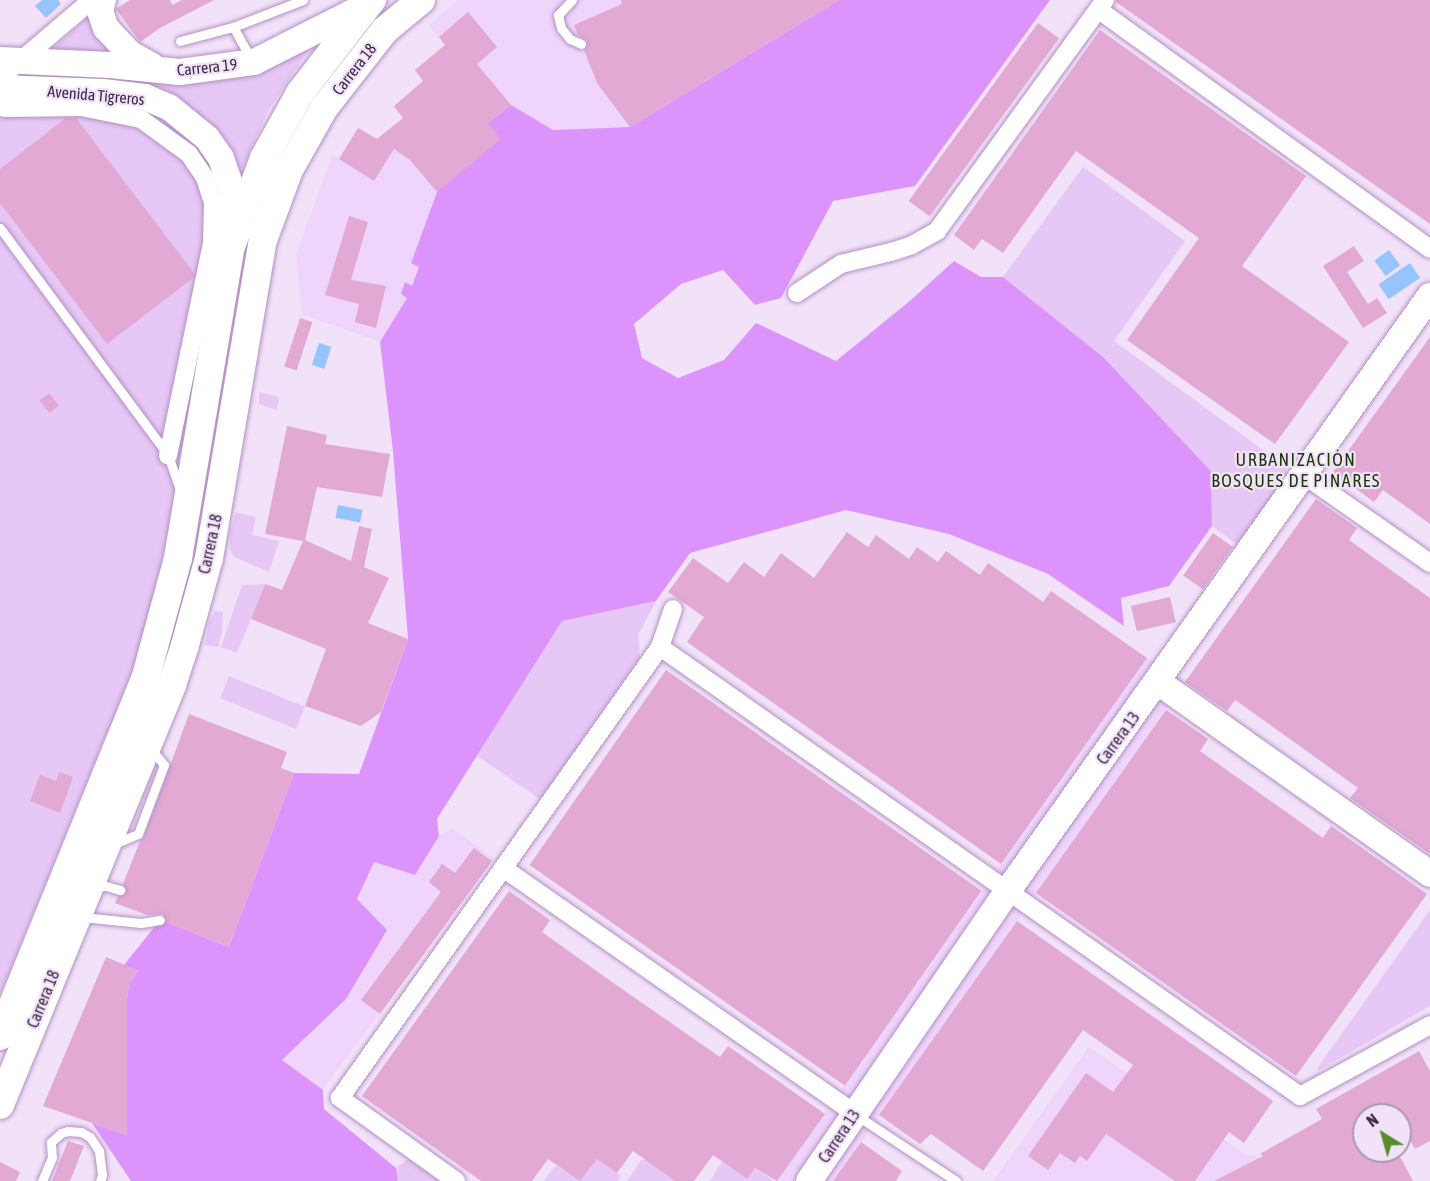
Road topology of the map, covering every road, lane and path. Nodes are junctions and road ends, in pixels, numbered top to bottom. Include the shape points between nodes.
1 (92, 0) edge
2 (103, 0) edge
3 (303, 0) edge
4 (421, 0) edge
5 (572, 0) edge
6 (369, 3) edge
7 (1102, 5) edge
8 (233, 27) junction
9 (180, 41) dead end
10 (581, 44) dead end
11 (10, 60) edge
12 (254, 62) junction
13 (158, 69) junction
14 (2, 85) edge
15 (0, 228) edge
16 (230, 249) junction
17 (1430, 249) edge
18 (797, 293) dead end
19 (1430, 296) edge
20 (168, 455) junction
21 (1304, 475) junction
22 (185, 504) junction
23 (1430, 563) edge
24 (673, 609) dead end
25 (660, 647) junction
26 (1158, 682) junction
27 (503, 868) junction
28 (1430, 874) edge
29 (88, 888) junction
30 (120, 890) dead end
31 (1007, 892) junction
32 (76, 916) junction
33 (160, 921) dead end
34 (1430, 1025) edge
35 (0, 1036) edge
36 (0, 1105) edge
37 (854, 1113) junction
38 (42, 1181) edge
39 (100, 1181) edge
40 (456, 1181) edge
41 (809, 1181) edge
42 (956, 1181) edge

1 - 11 street
2 - 13 street via 100,11 106,28 129,53
3 - 8 lane
4 - 29 main road, Carrera 18 via 384,30 324,108 289,170 263,240 208,558 172,685
5 - 10 lane via 558,15 561,28
6 - 12 street, Carrera 19
6 - 16 main road, Carrera 18 via 300,93 264,158
7 - 17 street
7 - 18 street via 937,231 912,245 841,264
8 - 9 lane
8 - 12 lane
11 - 13 street, Carrera 19
11 - 14 street
12 - 13 street, Carrera 19 via 180,72
14 - 16 street, Avenida Tigreros via 145,97 192,123 221,158 233,192
14 - 20 street via 5,108 81,107 141,119 189,154 205,178 213,203 212,243
15 - 20 lane
16 - 22 main road, Carrera 18
19 - 21 street, Carrera 13
20 - 22 lane
21 - 23 street
21 - 26 street, Carrera 13
22 - 35 main road, Carrera 18 via 178,558 146,676
24 - 25 street
25 - 27 street
25 - 31 street
26 - 28 street
26 - 31 street, Carrera 13
27 - 37 street
27 - 40 street via 340,1098
29 - 30 lane via 106,886
29 - 32 main road, Carrera 18
31 - 34 street via 1300,1096
31 - 37 street, Carrera 13
32 - 33 lane
32 - 36 main road, Carrera 18
37 - 41 street, Carrera 13
37 - 42 lane
38 - 39 lane via 52,1158 51,1142 69,1131 90,1137 99,1151

